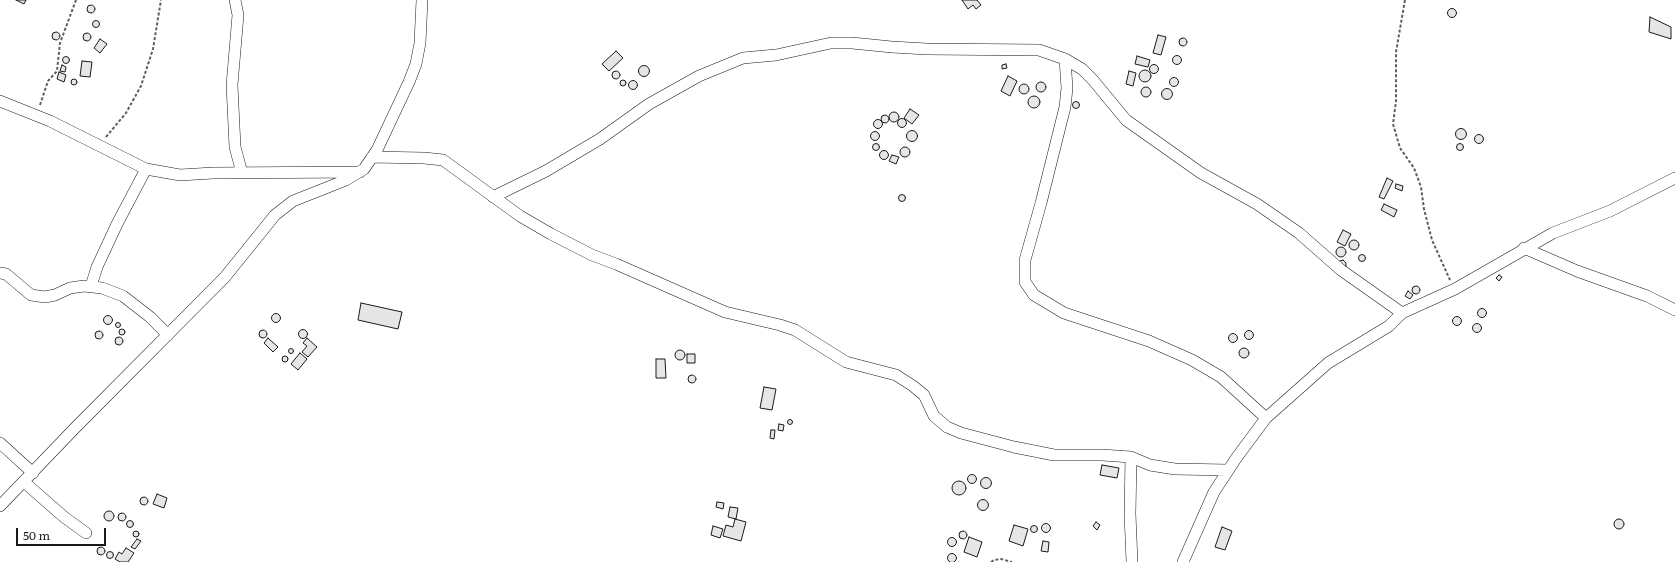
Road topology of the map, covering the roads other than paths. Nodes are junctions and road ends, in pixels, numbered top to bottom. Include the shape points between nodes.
1 (235, 0) edge
2 (422, 0) edge
3 (1065, 59) junction
4 (0, 101) edge
5 (372, 157) junction
6 (146, 169) junction
7 (360, 172) junction
8 (242, 173) junction
9 (1675, 178) edge
10 (493, 197) junction
11 (1524, 248) junction
12 (0, 272) edge
13 (91, 286) junction
14 (1675, 310) edge
15 (1402, 313) junction
16 (168, 335) junction
17 (1266, 418) junction
18 (0, 443) edge
19 (1131, 457) junction
20 (1228, 470) junction
21 (33, 473) junction
22 (24, 482) junction
23 (0, 506) edge
24 (86, 533) dead end
25 (1132, 562) edge
26 (1183, 562) edge

1 - 8 street via 238,14 232,86 235,147
2 - 5 street via 420,43 416,64
3 - 10 street via 1039,50 927,49 852,43 830,43 776,55 743,58 699,76 649,104 600,139 546,171
3 - 15 street via 1082,69 1093,80 1126,120 1202,173 1257,204 1299,233 1340,270
3 - 17 street via 1065,107 1024,260 1025,282 1034,294 1064,313 1149,341 1192,360 1221,377
4 - 6 street
5 - 7 street
5 - 10 street via 443,160
6 - 8 street via 180,176
6 - 13 street via 117,224
7 - 8 street
7 - 16 street via 293,201 275,215 225,277
9 - 11 street via 1610,211 1553,232
10 - 19 street via 551,234 592,255 725,312 795,330 846,362 896,375 924,395 934,416 947,427 1014,447 1054,455
11 - 14 street via 1577,271 1647,296
11 - 15 street via 1455,289
12 - 13 street via 31,295 45,297 70,288
13 - 16 street via 123,296
15 - 17 street via 1389,326 1328,363
16 - 21 street
17 - 20 street
18 - 21 street
19 - 20 street via 1150,465 1175,469
19 - 25 street
20 - 26 street via 1214,492
21 - 22 street
22 - 23 street
22 - 24 street

